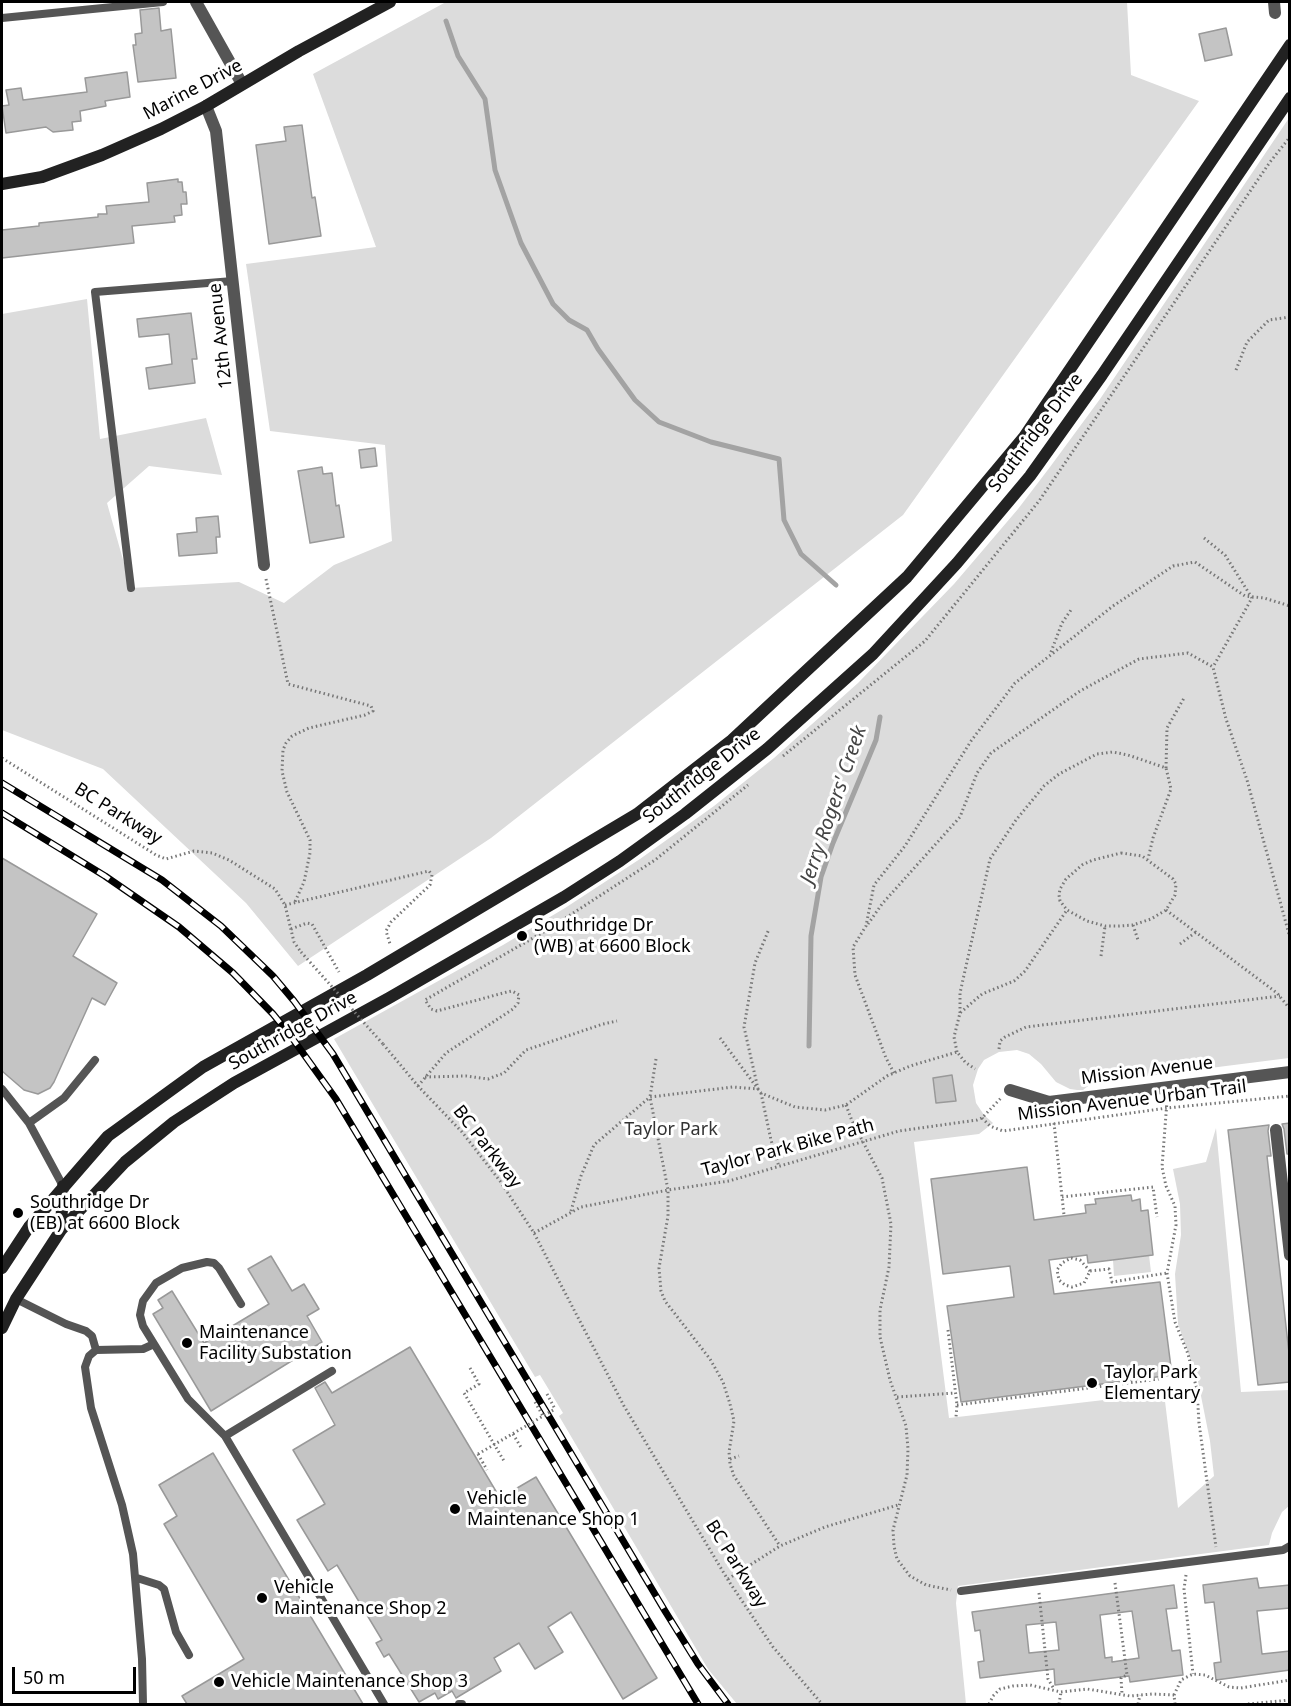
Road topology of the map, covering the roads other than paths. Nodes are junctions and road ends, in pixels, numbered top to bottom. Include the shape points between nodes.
1 (163, 2) edge
2 (196, 2) edge
3 (390, 2) edge
4 (2, 18) edge
5 (1290, 45) edge
6 (242, 84) junction
7 (1290, 98) edge
8 (206, 106) junction
9 (2, 184) edge
10 (233, 281) junction
11 (264, 565) road end
12 (131, 588) dead end
13 (95, 1060) dead end
14 (1290, 1072) edge
15 (2, 1089) edge
16 (1010, 1090) road end
17 (29, 1123) junction
18 (1276, 1130) dead end
19 (1284, 1166) edge
20 (63, 1186) junction
21 (61, 1230) junction
22 (1290, 1255) edge
23 (2, 1268) edge
24 (16, 1299) junction
25 (241, 1304) dead end
26 (2, 1328) edge
27 (154, 1344) junction
28 (96, 1350) junction
29 (332, 1371) dead end
30 (225, 1436) junction
31 (1290, 1546) edge
32 (137, 1578) junction
33 (961, 1591) road end
34 (189, 1655) dead end
35 (143, 1704) edge
36 (384, 1704) edge

1 - 4 lane
2 - 6 street
3 - 6 main road, Marine Drive
5 - 20 main road, Southridge Drive via 1024,437 907,577 732,741 637,814 203,1067 108,1136
6 - 8 main road, Marine Drive
7 - 21 main road, Southridge Drive via 1030,476 873,654 767,749 620,861 389,998 234,1083 174,1122 125,1162
8 - 9 main road, Marine Drive via 102,155 42,177
8 - 10 street, 12th Avenue via 215,126
10 - 11 street, 12th Avenue
10 - 12 lane via 95,292
13 - 17 lane via 64,1098
14 - 16 street, Mission Avenue via 1049,1102
15 - 17 lane
17 - 20 lane
18 - 19 street
19 - 22 street
20 - 21 main road
20 - 23 main road, Southridge Drive via 28,1227
21 - 24 main road, Southridge Drive
24 - 26 main road, Southridge Drive
24 - 28 lane via 86,1331
25 - 27 lane via 214,1263 182,1268 156,1283 141,1306 141,1321
27 - 28 lane via 143,1349
27 - 30 lane via 188,1399
28 - 32 lane via 85,1367 90,1408 122,1506
29 - 30 lane
30 - 36 lane
31 - 33 lane via 1283,1550
32 - 34 lane via 164,1589 176,1632
32 - 35 lane

